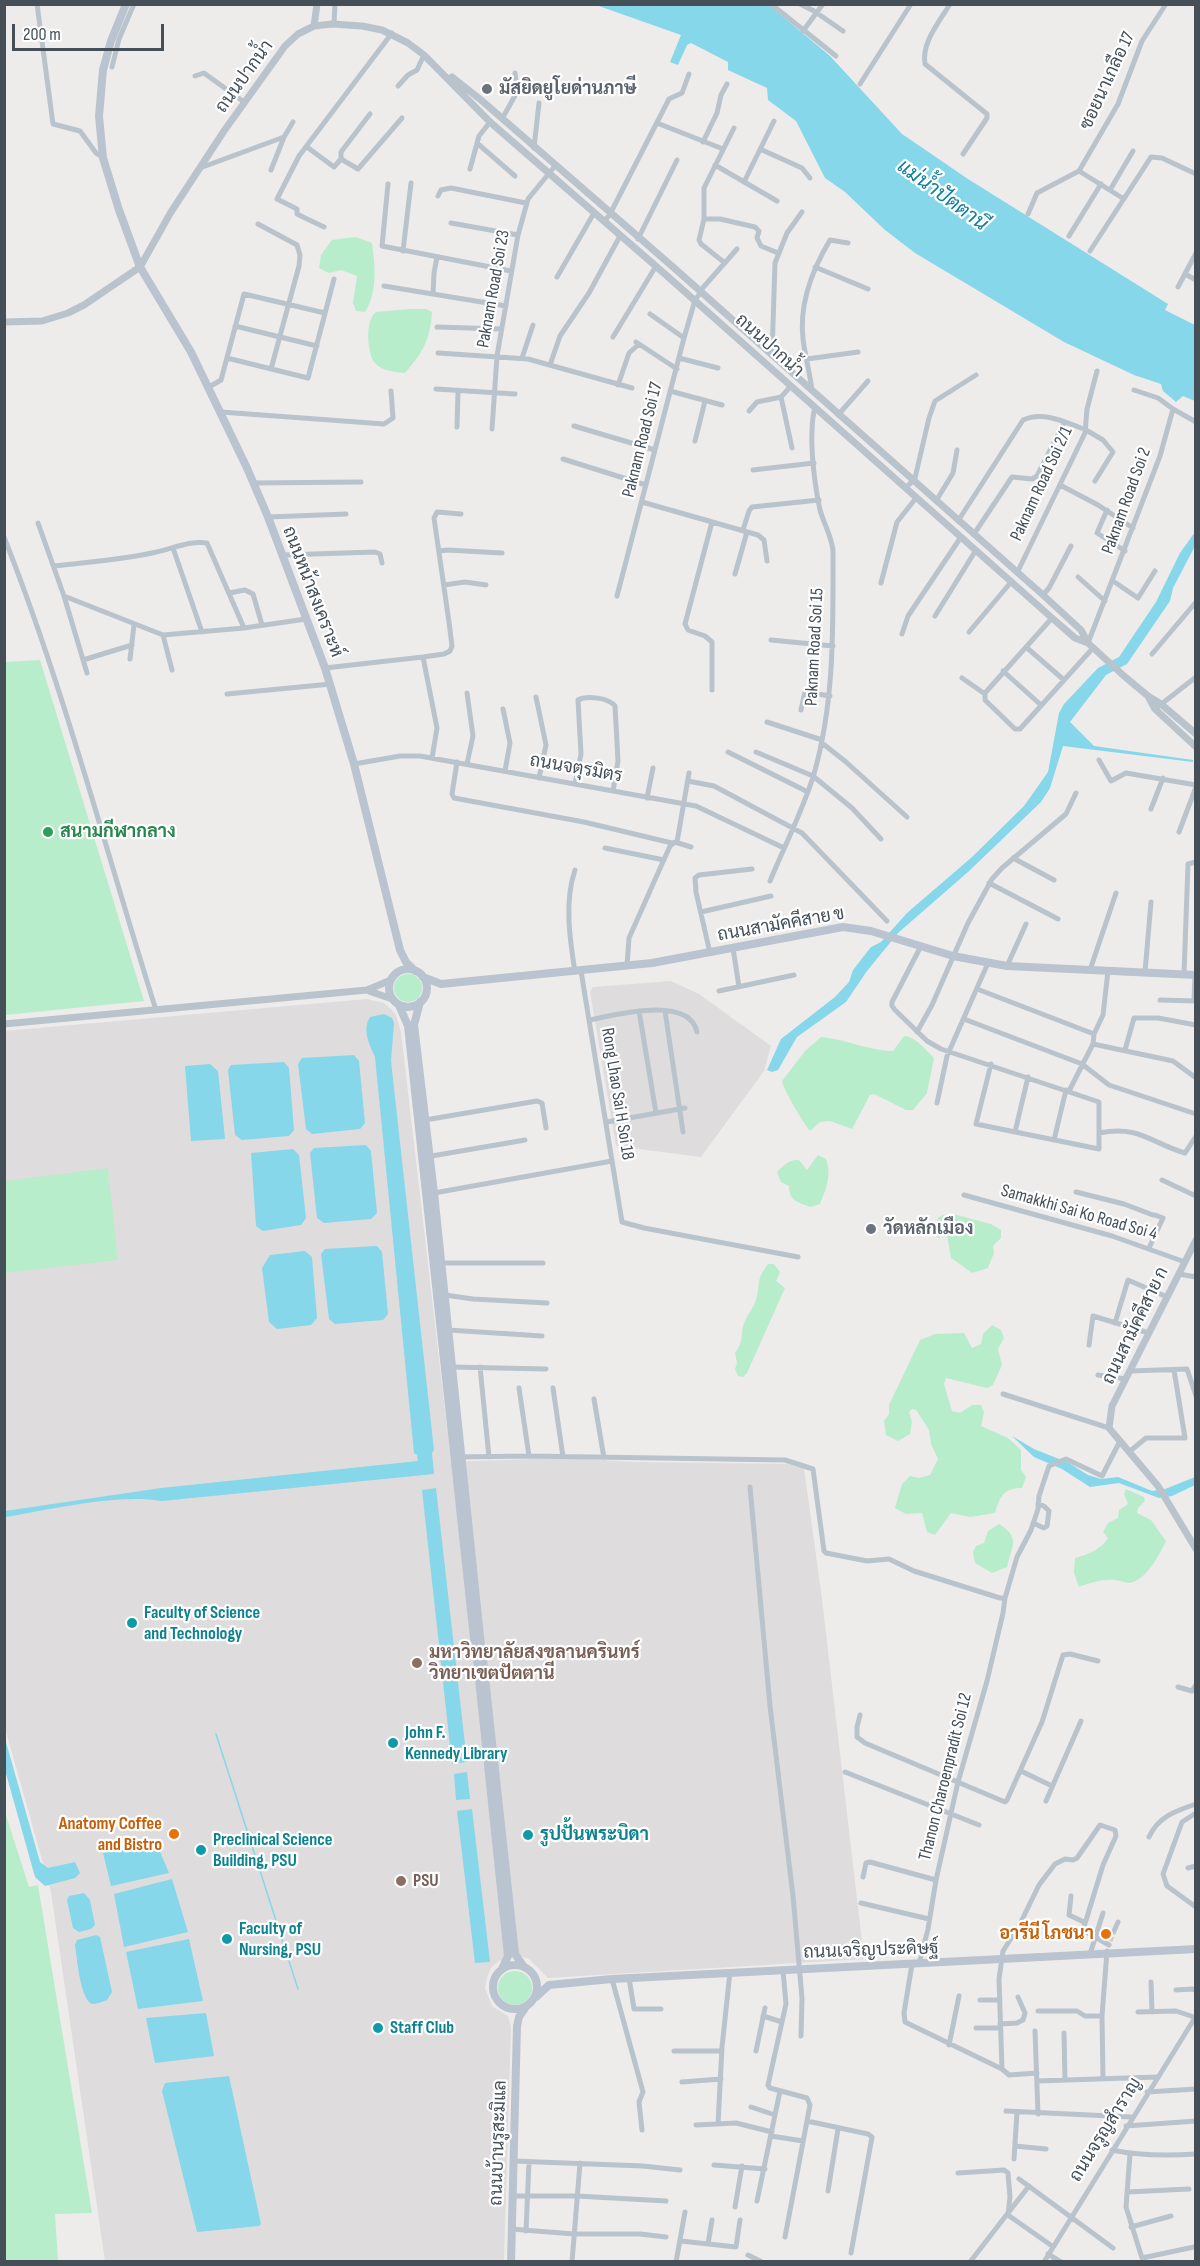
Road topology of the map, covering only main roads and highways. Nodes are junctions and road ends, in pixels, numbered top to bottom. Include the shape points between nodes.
1 (126, 4) edge
2 (400, 950) junction
3 (415, 971) junction
4 (1195, 975) edge
5 (393, 977) junction
6 (423, 977) junction
7 (441, 984) junction
8 (422, 1000) junction
9 (396, 1002) junction
10 (426, 1157) junction
11 (438, 1264) junction
12 (458, 1457) junction
13 (478, 1648) junction
14 (1196, 1949) edge
15 (524, 1966) junction
16 (502, 1969) junction
17 (535, 1976) junction
18 (549, 1985) junction
19 (536, 1996) junction
20 (506, 2008) junction
21 (525, 2008) junction
22 (517, 2026) junction
23 (510, 2262) edge

1 - 2 main road, ถนนหน้าสงเคราะห์ via 103,70 99,116 103,158 140,267 209,387 254,483 325,668 354,764
2 - 3 main road, ถนนหน้าสงเคราะห์
2 - 5 main road, ถนนหน้าสงเคราะห์
3 - 5 main road via 405,970
3 - 6 main road
4 - 7 main road, ถนนสามัคคีสาย ข via 1007,966 843,927 627,966
5 - 9 main road via 389,990
6 - 7 main road, ถนนสามัคคีสาย ข
6 - 8 main road via 426,988
7 - 8 main road
8 - 9 main road via 410,1007
8 - 10 main road via 414,1025
9 - 10 main road via 408,1026
10 - 11 main road
10 - 11 main road via 434,1193
11 - 12 main road
11 - 12 main road via 445,1295
12 - 13 main road
13 - 15 main road via 515,1954
13 - 16 main road via 508,1956
14 - 18 main road, ถนนเจริญประดิษฐ์
15 - 16 main road
15 - 17 main road
16 - 20 main road via 493,1987 495,1998
17 - 18 main road
17 - 19 main road
18 - 19 main road
19 - 21 main road
20 - 21 main road
20 - 22 main road
21 - 22 main road, ถนนบ้านรูสะมิแล
22 - 23 main road, ถนนบ้านรูสะมิแล

